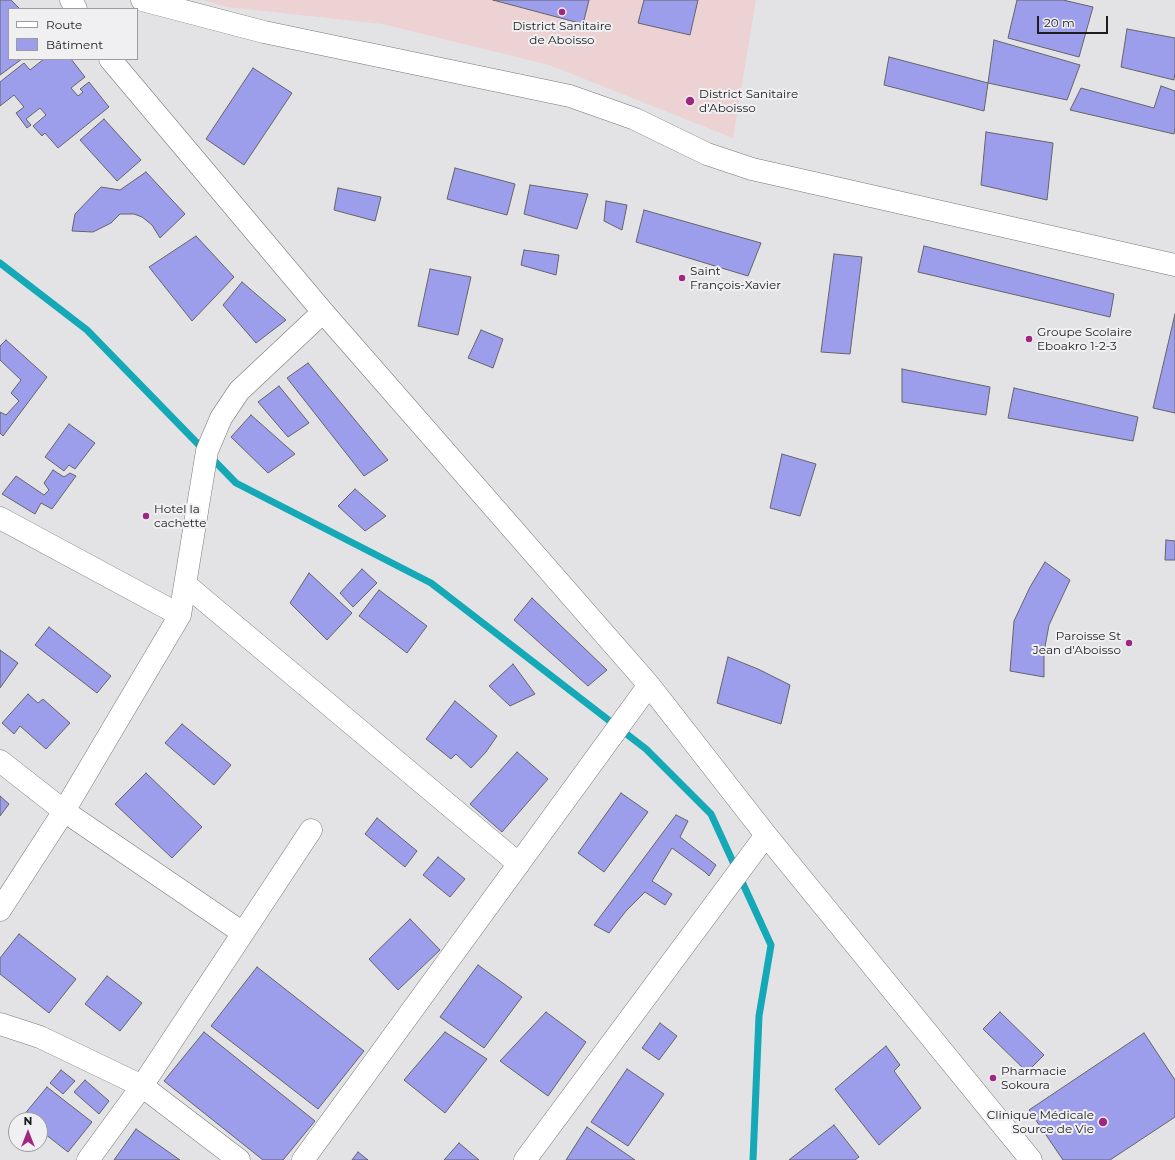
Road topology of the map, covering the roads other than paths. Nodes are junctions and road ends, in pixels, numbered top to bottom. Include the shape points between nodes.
1 (142, 0) edge
2 (111, 60) edge
3 (1175, 265) edge
4 (323, 312) junction
5 (0, 518) edge
6 (185, 584) junction
7 (180, 615) junction
8 (649, 685) junction
9 (0, 761) edge
10 (64, 811) junction
11 (311, 830) dead end
12 (766, 835) junction
13 (519, 864) junction
14 (0, 910) edge
15 (243, 933) junction
16 (0, 1024) edge
17 (142, 1086) junction
18 (88, 1160) edge
19 (239, 1160) edge
20 (303, 1160) edge
21 (525, 1160) edge
22 (1031, 1160) edge

1 - 3 street via 264,32 570,96 636,119 708,154 752,169
2 - 4 street
4 - 6 street via 239,391 221,418 206,451
4 - 8 street
5 - 7 street
6 - 7 street
6 - 13 street
7 - 10 street
8 - 12 street
8 - 13 street
9 - 10 street
10 - 14 street
10 - 15 street
11 - 15 street
12 - 21 street
12 - 22 street
13 - 20 street
15 - 17 street
16 - 17 street via 40,1037
17 - 18 street
17 - 19 street

